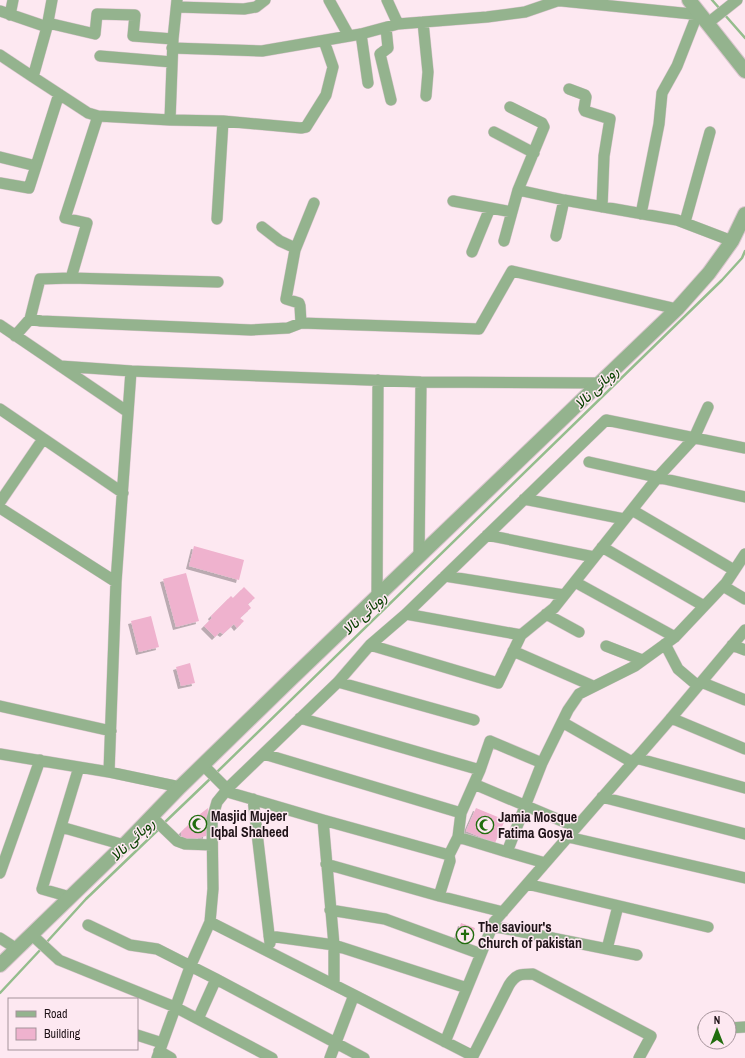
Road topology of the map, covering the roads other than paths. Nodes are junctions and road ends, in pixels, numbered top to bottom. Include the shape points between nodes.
1 (13, 0) edge
2 (52, 0) edge
3 (265, 0) edge
4 (329, 0) edge
5 (387, 0) edge
6 (562, 0) edge
7 (689, 0) edge
8 (735, 1) edge
9 (177, 3) edge
10 (5, 13) edge
11 (706, 17) junction
12 (423, 22) junction
13 (398, 24) junction
14 (47, 25) junction
15 (386, 28) junction
16 (361, 34) junction
17 (349, 36) junction
18 (324, 40) junction
19 (173, 43) junction
20 (0, 55) edge
21 (100, 56) dead end
22 (172, 62) junction
23 (745, 71) edge
24 (33, 77) junction
25 (368, 83) dead end
26 (569, 89) dead end
27 (59, 94) junction
28 (426, 96) dead end
29 (391, 100) dead end
30 (510, 107) dead end
31 (98, 116) junction
32 (170, 120) junction
33 (223, 120) junction
34 (494, 132) dead end
35 (710, 132) dead end
36 (534, 152) junction
37 (0, 157) edge
38 (36, 166) junction
39 (0, 183) edge
40 (518, 190) junction
41 (564, 200) junction
42 (453, 201) dead end
43 (314, 203) dead end
44 (602, 207) junction
45 (490, 208) junction
46 (512, 212) junction
47 (641, 214) junction
48 (745, 214) edge
49 (217, 219) dead end
50 (685, 222) junction
51 (262, 227) dead end
52 (556, 236) dead end
53 (504, 242) dead end
54 (732, 242) junction
55 (295, 250) junction
56 (472, 252) dead end
57 (71, 278) junction
58 (218, 282) dead end
59 (677, 310) junction
60 (30, 319) junction
61 (301, 323) junction
62 (0, 325) edge
63 (15, 336) junction
64 (59, 366) junction
65 (131, 371) junction
66 (378, 380) junction
67 (421, 382) junction
68 (599, 383) junction
69 (708, 407) dead end
70 (0, 409) edge
71 (128, 412) junction
72 (694, 438) junction
73 (43, 439) junction
74 (745, 448) edge
75 (589, 462) dead end
76 (658, 477) junction
77 (123, 493) junction
78 (745, 497) edge
79 (524, 499) junction
80 (0, 502) edge
81 (0, 508) edge
82 (632, 510) junction
83 (624, 519) junction
84 (487, 535) junction
85 (602, 547) junction
86 (745, 554) edge
87 (419, 556) junction
88 (594, 558) junction
89 (734, 570) junction
90 (445, 576) junction
91 (116, 582) junction
92 (575, 582) junction
93 (723, 586) junction
94 (564, 595) junction
95 (377, 596) junction
96 (745, 599) edge
97 (704, 606) junction
98 (406, 614) junction
99 (546, 614) junction
100 (745, 630) edge
101 (579, 632) dead end
102 (521, 635) junction
103 (675, 637) junction
104 (665, 644) junction
105 (370, 645) junction
106 (732, 645) junction
107 (606, 646) dead end
108 (745, 650) edge
109 (513, 651) junction
110 (642, 660) junction
111 (338, 682) junction
112 (699, 684) junction
113 (593, 686) junction
114 (745, 700) edge
115 (0, 706) edge
116 (300, 718) junction
117 (671, 718) junction
118 (474, 720) dead end
119 (562, 722) junction
120 (111, 731) junction
121 (745, 749) edge
122 (0, 754) edge
123 (264, 754) junction
124 (40, 760) junction
125 (634, 760) junction
126 (542, 763) junction
127 (204, 766) junction
128 (79, 767) junction
129 (480, 770) junction
130 (109, 772) junction
131 (474, 784) junction
132 (180, 787) junction
133 (225, 788) junction
134 (745, 788) edge
135 (602, 797) junction
136 (253, 799) junction
137 (526, 805) junction
138 (461, 813) junction
139 (154, 819) junction
140 (323, 820) junction
141 (61, 827) junction
142 (576, 827) junction
143 (745, 834) edge
144 (458, 837) junction
145 (568, 837) junction
146 (124, 845) junction
147 (212, 845) junction
148 (507, 852) junction
149 (449, 855) junction
150 (545, 863) junction
151 (326, 864) junction
152 (0, 873) edge
153 (745, 878) edge
154 (526, 884) junction
155 (439, 896) junction
156 (70, 897) junction
157 (618, 906) junction
158 (330, 910) junction
159 (502, 912) junction
160 (210, 922) junction
161 (88, 925) dead end
162 (492, 926) junction
163 (708, 927) dead end
164 (269, 936) junction
165 (0, 938) edge
166 (35, 938) junction
167 (334, 945) junction
168 (17, 949) junction
169 (607, 949) junction
170 (270, 953) junction
171 (481, 954) junction
172 (637, 955) dead end
173 (0, 965) edge
174 (190, 967) junction
175 (216, 979) junction
176 (334, 985) junction
177 (467, 988) junction
178 (354, 995) junction
179 (175, 1008) junction
180 (198, 1019) junction
181 (138, 1036) edge
182 (445, 1042) junction
183 (336, 1043) junction
184 (159, 1051) edge
185 (472, 1057) edge
186 (171, 1058) edge
187 (272, 1058) edge
188 (330, 1058) edge
189 (364, 1058) edge
190 (639, 1058) edge

1 - 10 street
2 - 14 street
3 - 9 street via 256,7 244,9
4 - 17 street
5 - 13 street
6 - 11 street
6 - 12 street via 526,12
7 - 11 street
8 - 11 street
9 - 19 street
10 - 14 street
11 - 23 street
11 - 47 street via 662,93 659,124
12 - 13 street
12 - 28 street via 428,72
13 - 15 street
14 - 19 street via 95,34 97,14 136,15 133,36
14 - 24 street
15 - 16 street
15 - 29 street via 388,48 380,54
16 - 17 street
16 - 25 street
17 - 18 street
18 - 19 street via 262,51
18 - 33 street via 333,67 326,95 306,127
19 - 22 street
20 - 24 street
21 - 22 street
22 - 32 street
24 - 27 street
26 - 44 street via 585,95 585,111 610,119 604,156
27 - 31 street via 88,113
27 - 38 street
30 - 36 street via 542,123 544,127
31 - 32 street
31 - 57 street via 65,218 87,223
32 - 33 street
33 - 49 street
34 - 36 street
35 - 50 street
36 - 40 street
37 - 38 street
38 - 39 street via 29,188
40 - 41 street
40 - 46 street
41 - 44 street
41 - 52 street
42 - 45 street
43 - 55 street
44 - 47 street
45 - 46 street
45 - 56 street
46 - 53 street
47 - 50 street
48 - 54 street
50 - 54 street
51 - 55 street
54 - 59 street
55 - 61 street via 286,299 299,303
57 - 58 street
57 - 60 street via 40,279
59 - 61 street via 512,271 479,329
59 - 68 street
60 - 61 street via 251,330 288,328
60 - 63 street
62 - 63 street
63 - 64 street
64 - 65 street
64 - 71 street
65 - 66 street
65 - 71 street
66 - 67 street
66 - 95 street
67 - 68 street
67 - 87 street
68 - 87 street
69 - 72 street
70 - 73 street
71 - 77 street
72 - 74 street
72 - 76 street
72 - 79 street via 606,420
73 - 77 street
73 - 80 street
75 - 76 street
76 - 78 street
76 - 82 street
77 - 91 street
79 - 83 street
79 - 84 street
81 - 91 street
82 - 83 street
82 - 89 street
83 - 85 street
84 - 88 street
84 - 90 street
85 - 88 street
85 - 97 street
86 - 89 street
87 - 95 street
88 - 92 street
89 - 93 street
90 - 94 street
90 - 98 street
91 - 120 street
92 - 94 street
92 - 103 street
93 - 96 street
93 - 97 street
94 - 99 street
95 - 127 street
97 - 103 street
98 - 102 street
98 - 105 street
99 - 101 street
99 - 102 street
100 - 106 street
102 - 109 street
103 - 104 street
104 - 110 street
104 - 112 street via 678,669
105 - 109 street via 498,683
105 - 111 street
106 - 108 street
106 - 112 street
107 - 110 street
109 - 113 street
110 - 113 street via 635,666
111 - 116 street
111 - 118 street
112 - 114 street
112 - 117 street
113 - 119 street via 579,694
115 - 120 street
116 - 123 street
116 - 129 street
117 - 121 street
117 - 125 street
119 - 125 street
119 - 126 street
120 - 130 street
122 - 124 street
123 - 133 street
123 - 138 street
124 - 128 street
124 - 152 street
125 - 134 street
125 - 135 street
126 - 129 street via 490,741
126 - 137 street
127 - 132 street
127 - 133 street
128 - 130 street
128 - 141 street
129 - 131 street
130 - 132 street
131 - 137 street
131 - 138 street
132 - 139 street
133 - 136 street via 231,793
133 - 147 street via 212,819
135 - 142 street
135 - 143 street
136 - 140 street
136 - 164 street
137 - 142 street
137 - 148 street
138 - 144 street
139 - 146 street
139 - 147 street via 177,841 185,844
140 - 149 street
140 - 151 street
141 - 146 street
141 - 156 street via 42,889
142 - 145 street
144 - 148 street
144 - 149 street
145 - 150 street
145 - 153 street
146 - 156 street
147 - 160 street via 213,889
148 - 150 street
149 - 155 street via 450,861
150 - 154 street
151 - 155 street
151 - 158 street
154 - 157 street
154 - 159 street
155 - 159 street
156 - 166 street
157 - 163 street
157 - 169 street
158 - 167 street
158 - 171 street via 385,919
159 - 162 street
160 - 170 street
160 - 174 street
161 - 174 street via 130,945 157,949
162 - 169 street
162 - 171 street
164 - 167 street
164 - 170 street
165 - 168 street
166 - 168 street
166 - 179 street via 58,960
167 - 176 street
167 - 177 street
168 - 173 street
169 - 172 street
170 - 176 street
171 - 177 street
174 - 175 street
174 - 179 street
175 - 180 street
175 - 183 street
176 - 178 street
177 - 182 street
178 - 182 street
178 - 183 street
179 - 180 street
179 - 184 street
180 - 187 street
181 - 184 street
182 - 185 street
183 - 188 street
183 - 189 street
184 - 186 street
185 - 190 street via 514,977 533,974 651,1036

